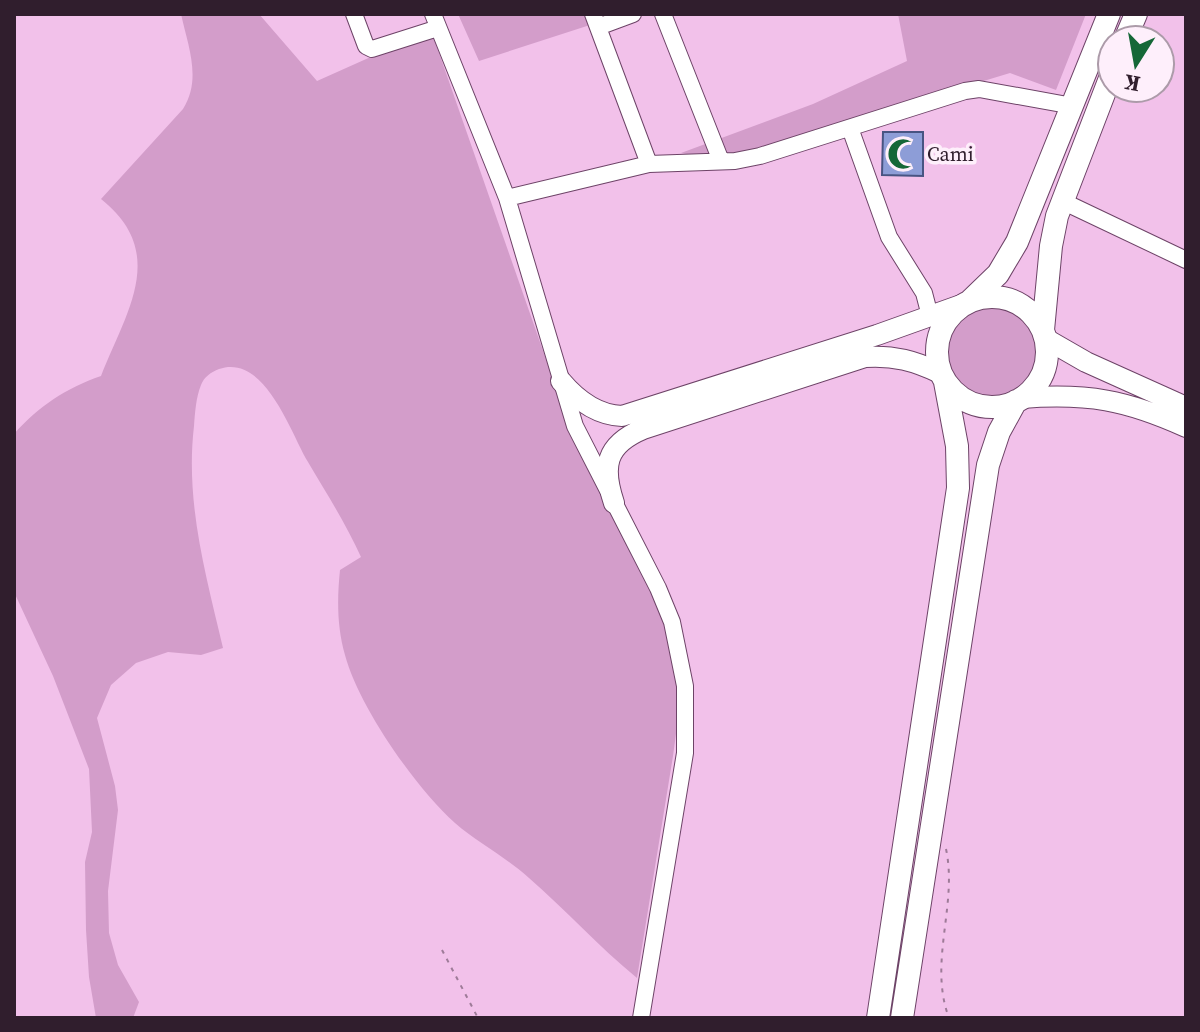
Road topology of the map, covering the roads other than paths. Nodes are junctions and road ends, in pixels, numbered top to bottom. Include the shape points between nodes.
1 (354, 14) edge
2 (633, 14) edge
3 (663, 14) edge
4 (1109, 14) edge
5 (435, 21) edge
6 (595, 21) edge
7 (1100, 104) edge
8 (1073, 106) junction
9 (850, 128) junction
10 (721, 161) junction
11 (649, 164) junction
12 (507, 198) junction
13 (1062, 201) junction
14 (1186, 260) edge
15 (966, 303) junction
16 (930, 316) junction
17 (1044, 335) junction
18 (943, 378) junction
19 (561, 381) junction
20 (1019, 400) junction
21 (1186, 407) edge
22 (1186, 427) edge
23 (614, 503) junction
24 (641, 1018) edge
25 (878, 1018) edge
26 (902, 1018) edge

1 - 5 street via 372,49
2 - 6 street
3 - 10 street
4 - 8 highway
5 - 12 street
6 - 11 street
7 - 13 highway
8 - 9 street via 979,89
8 - 15 highway via 1017,242 998,274
9 - 10 street via 760,156
9 - 16 street via 889,237 924,293
10 - 11 street
11 - 12 street
12 - 19 street
13 - 14 street
13 - 17 highway via 1051,246
15 - 16 main road
15 - 17 highway via 989,297 1017,303 1032,314
15 - 18 highway via 947,318 938,335 936,355
16 - 19 main road via 622,416 587,405
17 - 20 highway via 1047,359 1041,377
17 - 21 main road via 1086,362
18 - 20 highway via 958,396 975,405 994,407
18 - 23 main road via 910,360 865,357 643,429 620,442 609,459 607,478
18 - 25 highway via 957,446 958,488
19 - 23 street via 575,426
20 - 22 main road via 1107,399
20 - 26 highway via 999,432 988,465
23 - 24 street via 672,622 687,710 683,764

